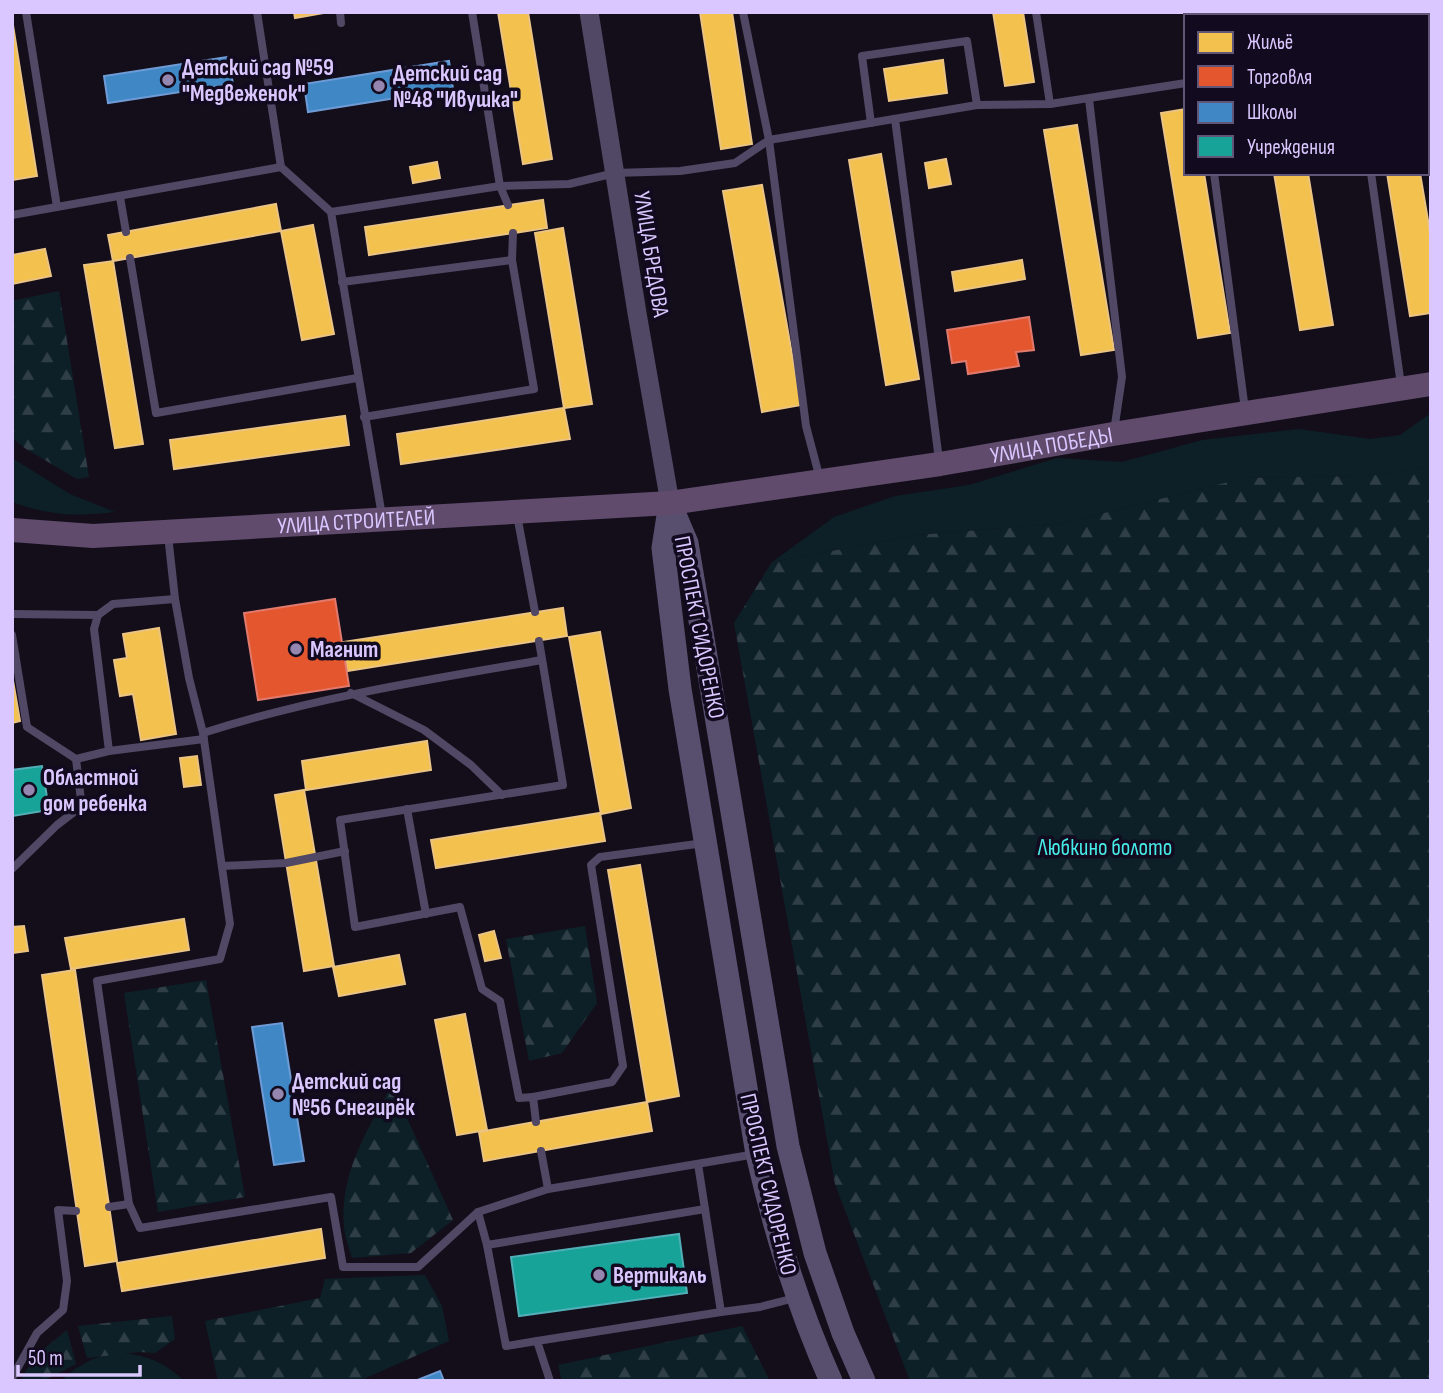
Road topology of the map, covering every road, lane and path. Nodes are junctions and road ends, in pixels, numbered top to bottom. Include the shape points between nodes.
1 (26, 12) edge
2 (257, 12) edge
3 (340, 12) edge
4 (472, 12) edge
5 (589, 12) edge
6 (743, 12) edge
7 (1037, 12) edge
8 (341, 23) dead end
9 (1184, 83) edge
10 (1088, 99) junction
11 (1050, 104) junction
12 (977, 105) junction
13 (895, 119) junction
14 (871, 123) junction
15 (769, 140) junction
16 (281, 167) junction
17 (615, 173) junction
18 (1214, 175) edge
19 (1371, 175) edge
20 (500, 186) junction
21 (120, 197) junction
22 (508, 205) dead end
23 (58, 207) junction
24 (331, 212) junction
25 (12, 215) edge
26 (126, 232) dead end
27 (513, 233) dead end
28 (130, 258) dead end
29 (512, 260) junction
30 (342, 282) junction
31 (357, 378) junction
32 (1431, 384) edge
33 (1401, 389) junction
34 (1245, 414) junction
35 (364, 418) junction
36 (1113, 434) junction
37 (940, 464) junction
38 (820, 482) junction
39 (670, 503) junction
40 (517, 513) junction
41 (12, 520) edge
42 (382, 520) junction
43 (12, 530) edge
44 (42, 532) junction
45 (168, 532) junction
46 (175, 599) junction
47 (535, 612) dead end
48 (12, 614) edge
49 (98, 615) junction
50 (12, 635) edge
51 (540, 641) dead end
52 (542, 660) junction
53 (351, 692) junction
54 (203, 736) junction
55 (110, 751) junction
56 (76, 759) junction
57 (502, 794) junction
58 (407, 810) junction
59 (705, 842) junction
60 (345, 851) junction
61 (222, 866) junction
62 (12, 869) edge
63 (426, 914) junction
64 (533, 1097) junction
65 (536, 1122) dead end
66 (541, 1151) dead end
67 (757, 1154) junction
68 (698, 1164) junction
69 (548, 1189) junction
70 (129, 1204) junction
71 (109, 1207) dead end
72 (705, 1209) junction
73 (76, 1211) dead end
74 (478, 1212) junction
75 (487, 1245) junction
76 (796, 1297) junction
77 (721, 1312) junction
78 (537, 1341) junction
79 (12, 1378) edge
80 (863, 1380) edge
81 (550, 1381) edge
82 (831, 1381) edge

1 - 23 lane
2 - 16 lane
3 - 8 lane
4 - 20 lane
5 - 17 street, УЛИЦА БРЕДОВА
6 - 15 lane
7 - 11 lane
9 - 10 lane
10 - 11 lane
10 - 36 lane via 1122,377
11 - 12 lane
12 - 13 lane
12 - 14 lane via 967,41 862,56
13 - 14 lane
13 - 37 lane
14 - 15 lane
15 - 17 lane via 735,163
15 - 38 lane via 806,426
16 - 21 lane
16 - 24 lane
17 - 20 lane via 569,184
17 - 39 street, УЛИЦА БРЕДОВА
18 - 34 lane
19 - 33 lane
20 - 22 lane
20 - 24 lane
21 - 23 lane
21 - 26 lane
23 - 25 lane
24 - 30 lane
27 - 29 lane
28 - 31 lane via 156,413
29 - 30 lane
29 - 35 lane via 534,389
30 - 31 lane
31 - 35 lane
32 - 33 main road, УЛИЦА ПОБЕДЫ
33 - 34 main road, УЛИЦА ПОБЕДЫ
34 - 36 main road, УЛИЦА ПОБЕДЫ
35 - 42 lane
36 - 37 main road, УЛИЦА ПОБЕДЫ
37 - 38 main road, УЛИЦА ПОБЕДЫ
38 - 39 main road, УЛИЦА ПОБЕДЫ
39 - 40 main road, УЛИЦА СТРОИТЕЛЕЙ
39 - 59 main road, ПРОСПЕКТ СИДОРЕНКО via 663,548
39 - 80 main road, ПРОСПЕКТ СИДОРЕНКО via 687,543 788,1146 815,1253
40 - 42 main road, УЛИЦА СТРОИТЕЛЕЙ
40 - 47 lane
41 - 44 main road, УЛИЦА СТРОИТЕЛЕЙ
42 - 45 main road, УЛИЦА СТРОИТЕЛЕЙ
43 - 44 main road, УЛИЦА СТРОИТЕЛЕЙ
44 - 45 main road, УЛИЦА СТРОИТЕЛЕЙ via 93,537
45 - 46 lane
46 - 49 lane via 113,604
46 - 54 lane
48 - 49 lane
49 - 55 lane via 94,629
50 - 56 lane via 27,727
51 - 52 lane
52 - 53 lane
52 - 57 lane via 563,785
53 - 54 lane via 254,716
53 - 57 lane via 424,730
54 - 55 lane
54 - 61 lane
55 - 56 lane
56 - 62 lane via 81,800 74,812
57 - 58 lane
58 - 60 lane via 341,820
58 - 63 lane
59 - 64 lane via 600,857 591,865 623,1066 612,1082
59 - 67 main road, ПРОСПЕКТ СИДОРЕНКО
60 - 61 lane via 286,863
60 - 63 lane via 355,927
61 - 70 lane via 230,924 220,959 97,981
63 - 64 lane via 460,907 482,989 500,1001 519,1098
64 - 65 lane
66 - 69 lane
67 - 68 lane
67 - 76 main road, ПРОСПЕКТ СИДОРЕНКО
68 - 69 lane
68 - 72 lane
69 - 74 lane
70 - 71 lane
70 - 74 lane via 140,1228 331,1196 342,1267 418,1267
72 - 75 lane
72 - 77 lane
73 - 79 lane via 58,1210 67,1281 63,1310 37,1333
74 - 75 lane
75 - 78 lane via 506,1346
76 - 77 lane
76 - 82 main road, ПРОСПЕКТ СИДОРЕНКО
77 - 78 lane
78 - 81 lane

